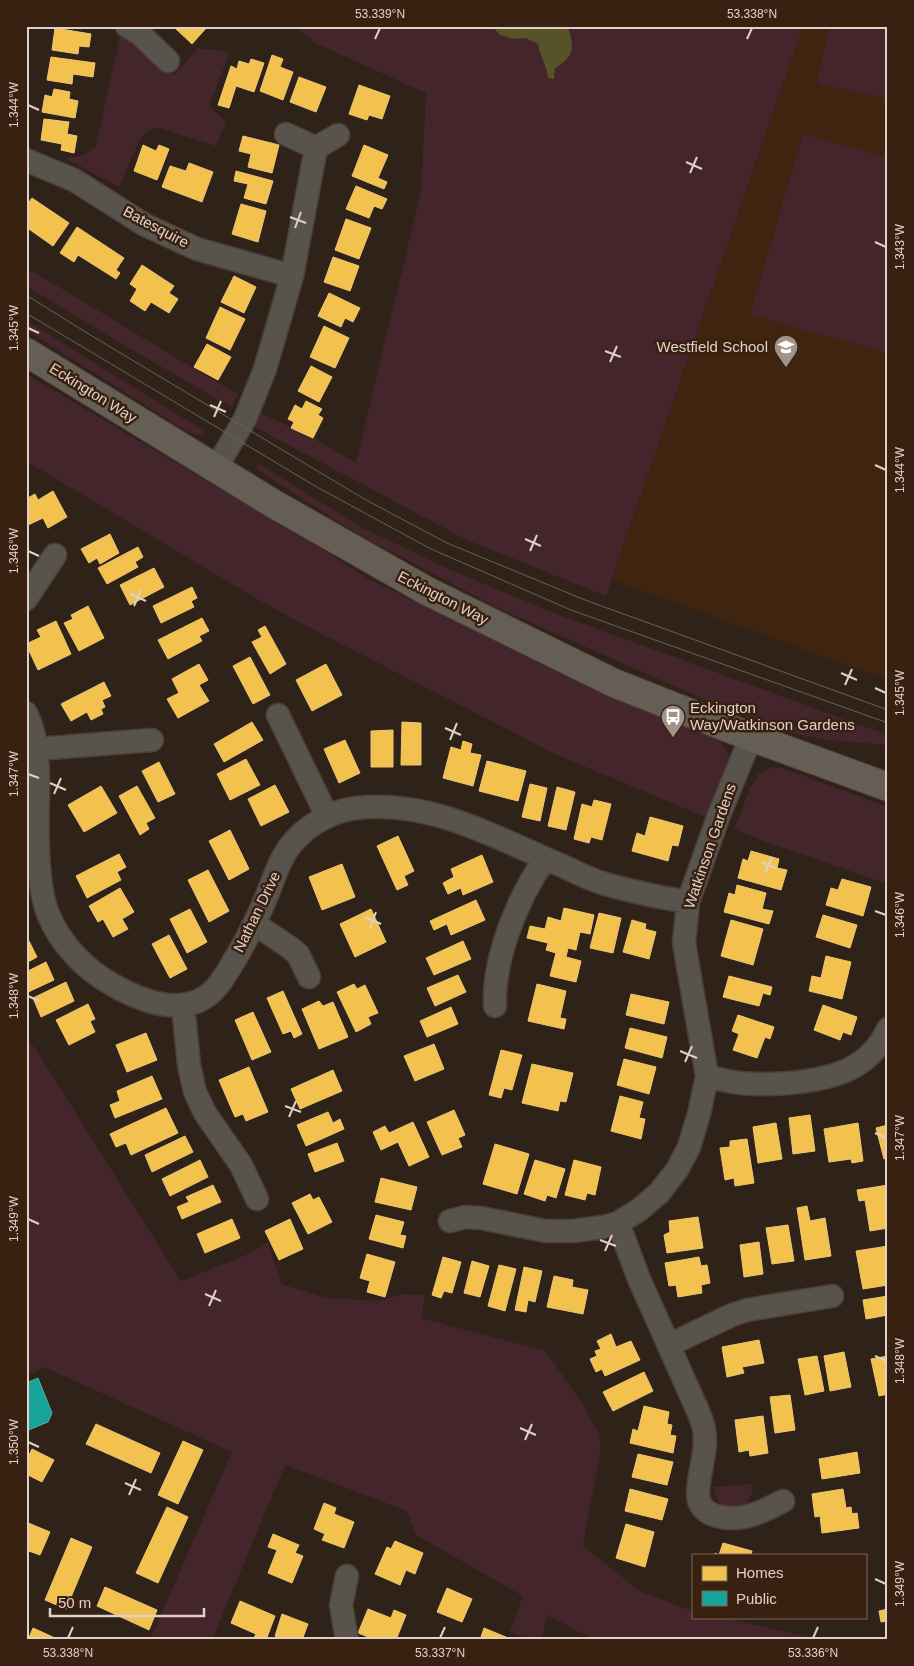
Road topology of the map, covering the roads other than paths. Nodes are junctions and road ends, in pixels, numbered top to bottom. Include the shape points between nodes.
1 (126, 26) edge
2 (168, 61) dead end
3 (286, 134) dead end
4 (338, 135) dead end
5 (316, 148) junction
6 (26, 160) edge
7 (292, 276) junction
8 (26, 352) edge
9 (216, 468) junction
10 (55, 555) dead end
11 (26, 599) edge
12 (26, 713) edge
13 (278, 715) dead end
14 (751, 737) junction
15 (152, 740) dead end
16 (37, 749) junction
17 (888, 787) edge
18 (327, 816) junction
19 (545, 858) junction
20 (688, 902) junction
21 (255, 924) junction
22 (309, 977) dead end
23 (183, 1005) junction
24 (495, 1006) dead end
25 (888, 1029) edge
26 (707, 1076) junction
27 (257, 1199) dead end
28 (450, 1221) dead end
29 (618, 1223) junction
30 (832, 1296) dead end
31 (669, 1345) junction
32 (783, 1501) dead end
33 (347, 1576) dead end
34 (347, 1640) edge

1 - 2 street via 140,34
3 - 5 street
4 - 5 street
5 - 7 street
6 - 7 street, Batesquire via 74,180 145,225 197,249
7 - 9 street via 265,369 247,414
8 - 9 main road, Eckington Way
9 - 14 main road, Eckington Way via 427,591 614,683
10 - 11 street
12 - 16 street, Nathan Drive
13 - 18 street
14 - 17 main road, Eckington Way
14 - 20 street, Watkinson Gardens
15 - 16 street
16 - 23 street, Nathan Drive via 39,852 49,917 80,961 102,978 149,1001 167,1006
18 - 19 street, Nathan Drive via 355,808 386,806 418,811 457,821
18 - 21 street, Nathan Drive via 295,839
19 - 20 street, Nathan Drive via 598,882
19 - 24 street via 510,928 494,988
20 - 26 street, Watkinson Gardens via 684,943
21 - 22 street via 298,954
21 - 23 street, Nathan Drive via 226,975 213,990 199,1000
23 - 27 street via 195,1092 205,1113 241,1165
25 - 26 street via 867,1059 845,1072 818,1080 741,1084
26 - 29 street, Watkinson Gardens via 689,1146 677,1170 659,1193
28 - 29 street, Watkinson Gardens via 473,1217 546,1231 573,1232
29 - 31 street
30 - 31 street via 747,1310
31 - 32 street via 704,1430 698,1496 703,1509 716,1517 744,1517
33 - 34 street via 341,1606

